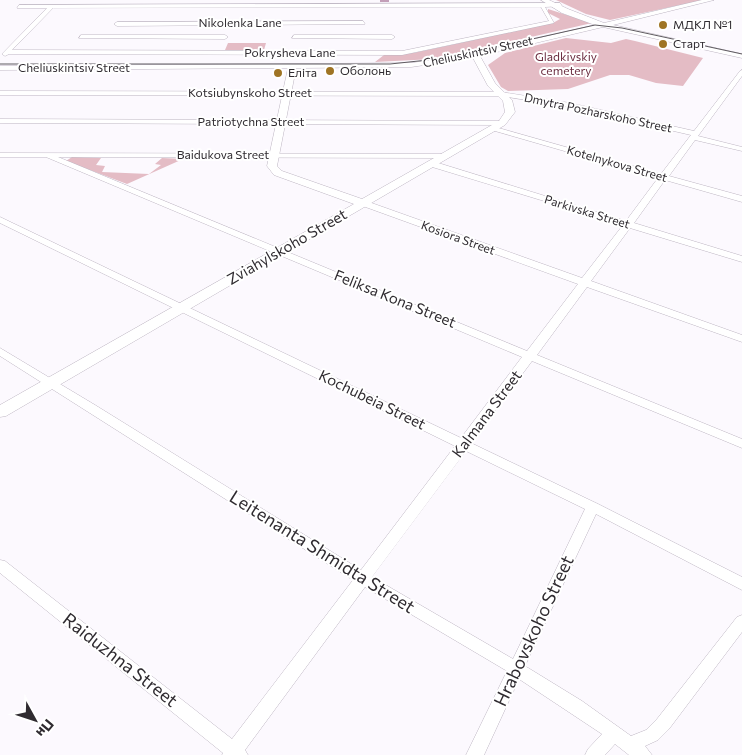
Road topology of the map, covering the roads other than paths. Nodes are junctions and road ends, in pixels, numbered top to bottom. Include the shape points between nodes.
1 (27, 0) edge
2 (91, 0) edge
3 (272, 0) edge
4 (711, 0) edge
5 (544, 3) edge
6 (555, 4) edge
7 (19, 7) joint
8 (51, 7) junction
9 (85, 7) junction
10 (270, 7) junction
11 (231, 23) junction
12 (264, 23) junction
13 (297, 23) junction
14 (363, 23) dead end
15 (117, 24) dead end
16 (607, 24) junction
17 (81, 37) dead end
18 (225, 37) junction
19 (392, 37) dead end
20 (218, 52) junction
21 (742, 54) edge
22 (475, 55) junction
23 (292, 67) junction
24 (0, 68) edge
25 (742, 72) edge
26 (0, 93) edge
27 (287, 93) junction
28 (501, 94) junction
29 (0, 121) edge
30 (282, 122) junction
31 (502, 123) junction
32 (492, 130) junction
33 (694, 136) junction
34 (742, 149) edge
35 (0, 155) edge
36 (52, 155) junction
37 (274, 155) junction
38 (445, 156) junction
39 (432, 164) junction
40 (663, 178) junction
41 (742, 199) edge
42 (363, 203) junction
43 (0, 220) edge
44 (628, 225) junction
45 (279, 252) junction
46 (742, 259) edge
47 (584, 283) junction
48 (182, 307) junction
49 (742, 340) edge
50 (0, 351) edge
51 (530, 355) junction
52 (51, 382) junction
53 (0, 412) edge
54 (464, 444) junction
55 (742, 444) edge
56 (593, 507) junction
57 (0, 565) edge
58 (363, 579) junction
59 (742, 584) edge
60 (742, 621) edge
61 (516, 669) junction
62 (614, 733) junction
63 (637, 750) edge
64 (235, 754) edge
65 (475, 755) edge
66 (594, 755) edge

1 - 7 street
2 - 9 street
3 - 10 street
4 - 16 street, Cheliuskintsiv Street
5 - 6 street
5 - 10 street
5 - 20 street, Pokrysheva Lane via 552,22 402,53
6 - 16 street
7 - 8 street
8 - 9 street
8 - 20 street, Pokrysheva Lane via 6,53
9 - 10 street
10 - 12 street
11 - 12 street, Nikolenka Lane
11 - 15 street, Nikolenka Lane
11 - 18 street
12 - 13 street, Nikolenka Lane
13 - 14 street, Nikolenka Lane
13 - 19 street via 293,39
16 - 21 street
16 - 22 street, Cheliuskintsiv Street
17 - 18 street
18 - 20 street
22 - 23 street, Cheliuskintsiv Street via 411,66
22 - 28 street via 491,84
23 - 24 street, Cheliuskintsiv Street
23 - 27 street
25 - 33 street, Kalmana Street
26 - 27 street, Kotsiubynskoho Street
27 - 28 street, Kotsiubynskoho Street
27 - 30 street
28 - 31 street via 510,105 510,112
28 - 33 street, Dmytra Pozharskoho Street via 570,105
29 - 30 street, Patriotychna Street
30 - 31 street, Patriotychna Street
30 - 37 street
31 - 32 street, Zviahylskoho Street
32 - 38 street, Zviahylskoho Street
32 - 40 street, Kotelnykova Street
33 - 34 street, Dmytra Pozharskoho Street
33 - 40 street, Kalmana Street
35 - 36 street, Baidukova Street
36 - 37 street, Baidukova Street
36 - 45 street, Feliksa Kona Street via 50,157
37 - 38 street, Baidukova Street
37 - 42 street, Kosiora Street via 272,166 278,173
38 - 39 street, Zviahylskoho Street
39 - 42 street, Zviahylskoho Street
39 - 44 street, Parkivska Street
40 - 41 street, Kotelnykova Street
40 - 44 street, Kalmana Street
42 - 45 street, Zviahylskoho Street
42 - 47 street, Kosiora Street
43 - 48 street, Kochubeia Street
44 - 46 street, Parkivska Street
44 - 47 street, Kalmana Street
45 - 48 street, Zviahylskoho Street
45 - 51 street, Feliksa Kona Street
47 - 49 street, Kosiora Street
47 - 51 street, Kalmana Street
48 - 52 street, Zviahylskoho Street
48 - 54 street, Kochubeia Street
50 - 52 street, Leitenanta Shmidta Street
51 - 54 street, Kalmana Street
51 - 55 street, Feliksa Kona Street
52 - 53 street, Zviahylskoho Street
52 - 58 street, Leitenanta Shmidta Street
54 - 56 street, Kochubeia Street
54 - 58 street, Kalmana Street
56 - 59 street, Kochubeia Street
56 - 61 street, Hrabovskoho Street
57 - 64 street, Raiduzhna Street
58 - 61 street, Leitenanta Shmidta Street
58 - 64 street, Kalmana Street
60 - 63 street via 663,724
61 - 62 street, Leitenanta Shmidta Street
61 - 65 street, Hrabovskoho Street
62 - 63 street, Leitenanta Shmidta Street
62 - 66 street

